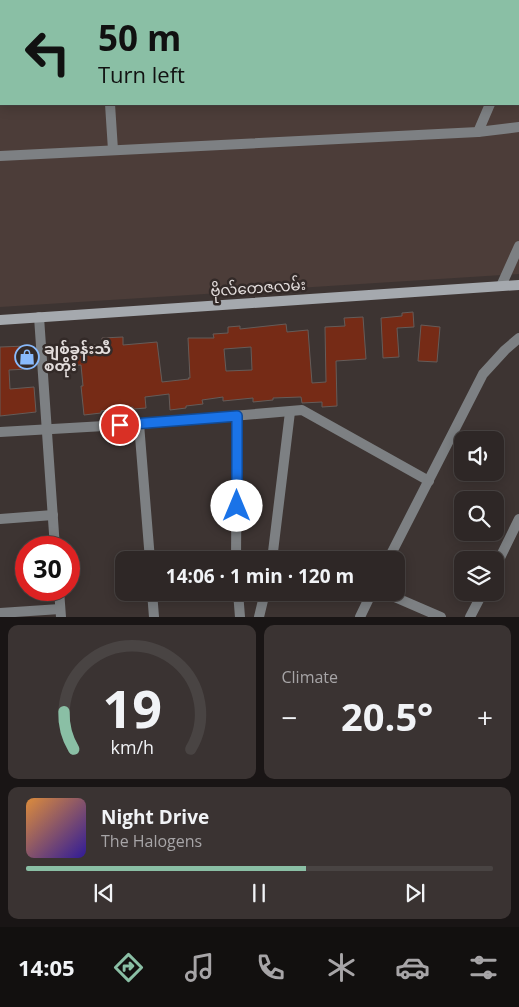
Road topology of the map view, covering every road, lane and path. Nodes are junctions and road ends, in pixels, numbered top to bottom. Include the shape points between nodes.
1 (110, 105) edge
2 (490, 105) edge
3 (519, 127) edge
4 (478, 132) junction
5 (113, 150) junction
6 (0, 156) edge
7 (519, 246) edge
8 (519, 285) edge
9 (501, 286) junction
10 (39, 317) junction
11 (0, 320) edge
12 (519, 338) edge
13 (290, 412) junction
14 (237, 416) junction
15 (139, 424) junction
16 (47, 429) junction
17 (0, 432) edge
18 (429, 481) junction
19 (53, 515) junction
20 (0, 519) edge
21 (519, 519) edge
22 (54, 536) edge
23 (149, 551) edge
24 (236, 551) edge
25 (273, 551) edge
26 (393, 551) edge
27 (503, 551) edge
28 (153, 601) edge
29 (239, 601) edge
30 (262, 601) edge
31 (368, 601) edge
32 (405, 601) edge
33 (478, 601) edge
34 (0, 613) edge
35 (61, 613) edge
36 (154, 617) edge
37 (240, 617) edge
38 (259, 617) edge
39 (360, 617) edge
40 (441, 617) edge
41 (470, 617) edge

1 - 5 street
2 - 4 street
3 - 4 street
4 - 5 street
5 - 6 street
7 - 9 street
8 - 9 main road, ဗိုလ်တေဇလမ်း
9 - 10 main road, ဗိုလ်တေဇလမ်း
10 - 11 main road, ဗိုလ်တေဇလမ်း
10 - 16 street
12 - 18 street via 483,374
13 - 14 street
13 - 18 street via 302,410
13 - 25 street
14 - 15 street
14 - 24 street
15 - 16 street
15 - 23 street
16 - 17 street
16 - 19 street
18 - 26 street
19 - 20 street
19 - 22 street
21 - 27 street
28 - 36 street
29 - 37 street
30 - 38 street
31 - 39 street
32 - 40 street
33 - 41 street
34 - 35 street

